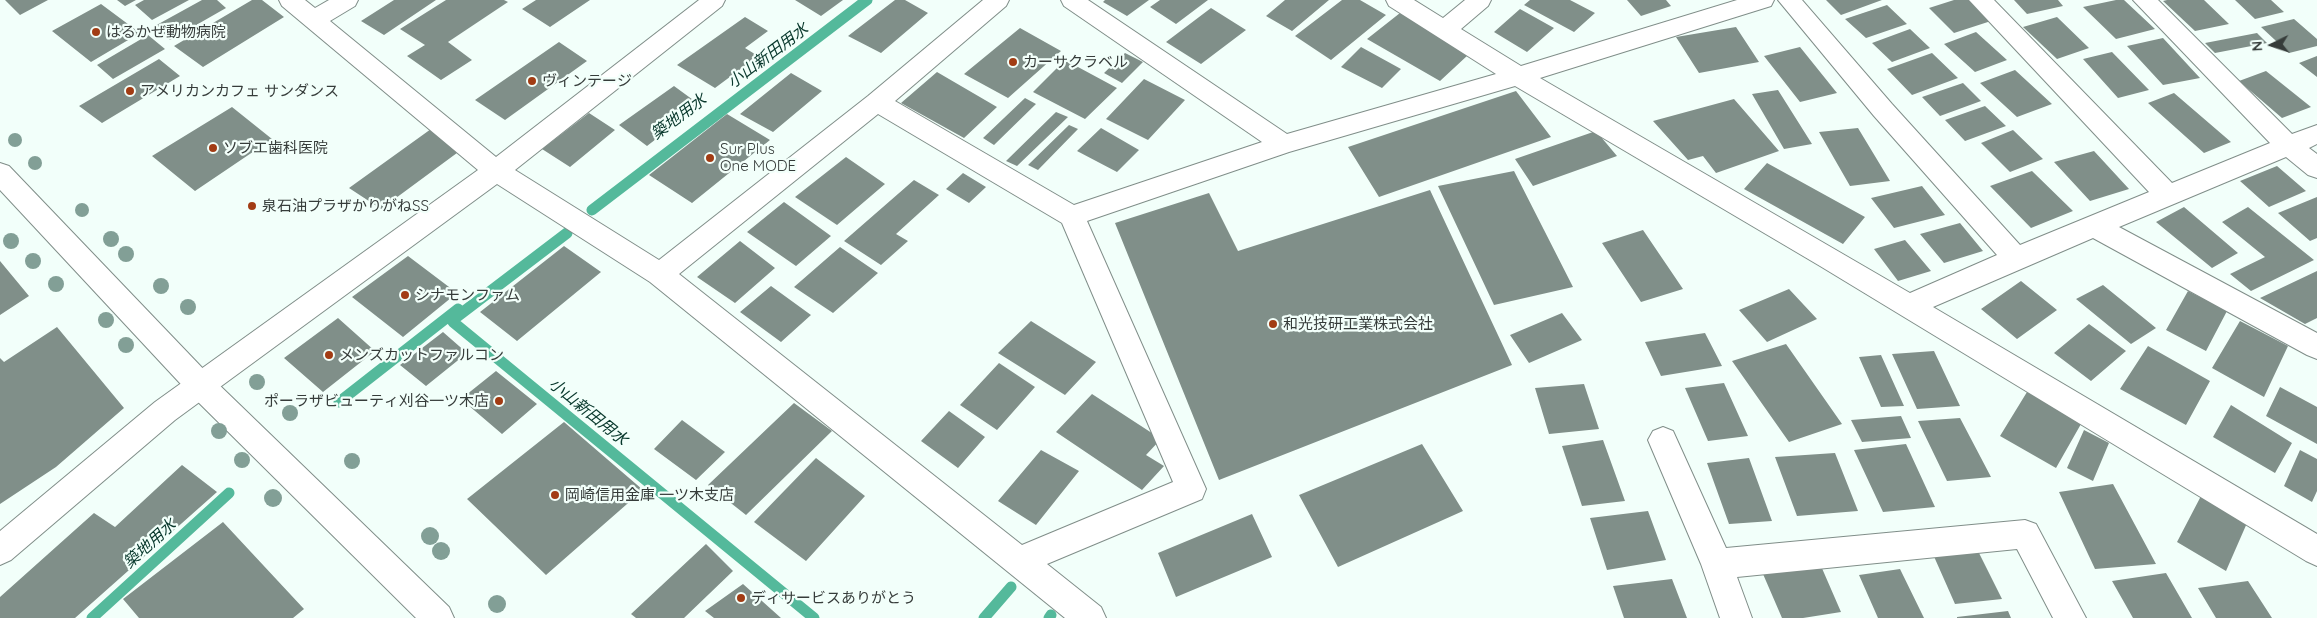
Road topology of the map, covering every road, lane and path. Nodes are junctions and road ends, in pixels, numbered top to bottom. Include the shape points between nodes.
1 (290, 0) edge
2 (347, 0) edge
3 (998, 0) edge
4 (1072, 0) edge
5 (1397, 0) edge
6 (1480, 0) edge
7 (1762, 0) edge
8 (1790, 0) edge
9 (1980, 0) edge
10 (2144, 0) edge
11 (706, 2) edge
12 (315, 19) junction
13 (1444, 30) junction
14 (1518, 76) junction
15 (877, 102) junction
16 (2317, 134) edge
17 (1284, 144) junction
18 (2289, 146) junction
19 (2317, 168) edge
20 (496, 171) junction
21 (0, 174) edge
22 (2169, 196) junction
23 (1072, 216) junction
24 (2094, 226) junction
25 (2016, 258) junction
26 (660, 274) junction
27 (1907, 306) junction
28 (2317, 347) edge
29 (201, 386) junction
30 (1663, 440) dead end
31 (0, 550) edge
32 (2317, 551) edge
33 (1019, 561) junction
34 (1717, 564) junction
35 (438, 618) edge
36 (1090, 618) edge
37 (1736, 618) edge
38 (2070, 618) edge

1 - 12 street
2 - 12 street
3 - 15 street
4 - 17 street
5 - 13 street
6 - 13 street
7 - 14 street
8 - 25 street via 1882,110
9 - 22 street
10 - 18 street
11 - 20 street
12 - 20 street
13 - 14 street
14 - 17 street
14 - 27 street
15 - 23 street
15 - 26 street
16 - 18 street
17 - 23 street
18 - 19 street
18 - 22 street
20 - 26 street
20 - 29 street
21 - 29 street
22 - 24 street
23 - 33 street via 1191,489
24 - 25 street
24 - 28 street
25 - 27 street
26 - 33 street
27 - 32 street
29 - 31 street via 165,411
29 - 35 street
30 - 34 street
33 - 36 street
34 - 37 street
34 - 38 street via 2025,534

